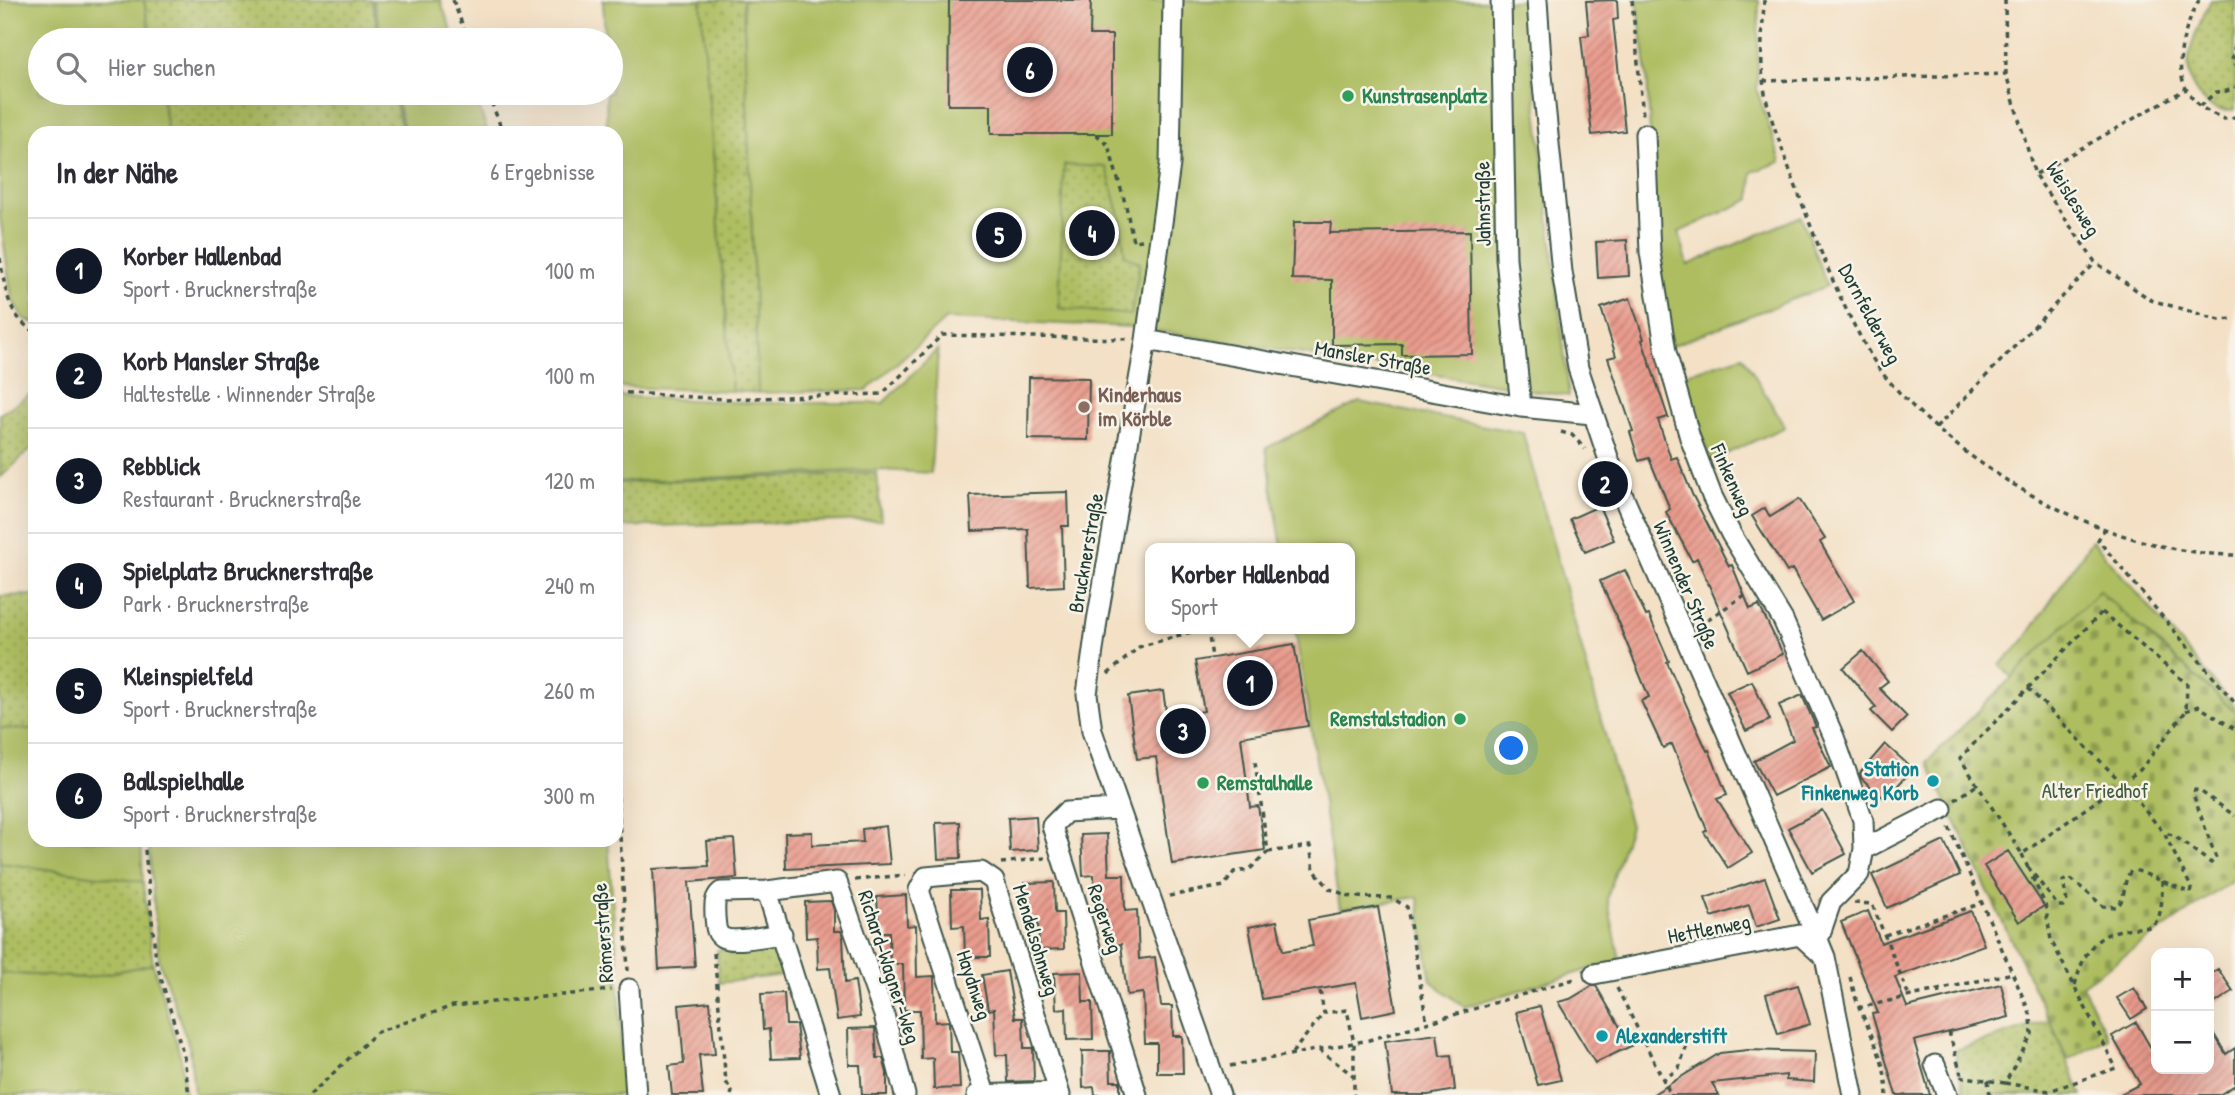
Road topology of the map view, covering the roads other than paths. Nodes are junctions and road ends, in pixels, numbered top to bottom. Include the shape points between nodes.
1 (1172, 0) edge
2 (1501, 0) edge
3 (1537, 0) edge
4 (1645, 135) road end
5 (1146, 340) junction
6 (1521, 407) junction
7 (1592, 414) junction
8 (1118, 809) junction
9 (1942, 809) road end
10 (1864, 849) junction
11 (923, 883) joint
12 (767, 891) junction
13 (782, 934) junction
14 (1821, 949) junction
15 (1601, 972) road end
16 (629, 989) road end
17 (1935, 1065) dead end
18 (1060, 1093) edge
19 (985, 1094) edge
20 (636, 1095) edge
21 (831, 1095) edge
22 (905, 1095) edge
23 (977, 1095) edge
24 (1137, 1095) edge
25 (1220, 1095) edge
26 (1853, 1095) edge
27 (1947, 1095) edge

1 - 5 street, Brucknerstraße via 1170,164
2 - 6 street, Jahnstraße via 1506,258
3 - 7 street, Winnender Straße via 1569,320
4 - 10 street, Finkenweg via 1650,252 1666,352 1690,438 1712,496 1783,620 1834,737 1863,820
5 - 6 street, Mansler Straße
5 - 8 street, Brucknerstraße via 1087,694 1092,731
6 - 7 street, Mansler Straße
7 - 14 street, Winnender Straße via 1615,478
8 - 24 street, Regerweg via 1066,812 1052,826
8 - 25 street, Brucknerstraße
9 - 10 street
10 - 14 street, Finkenweg via 1859,874 1831,902
11 - 18 street, Mendelsohnweg via 981,872 994,881
11 - 19 street, Haydnweg
12 - 13 street
12 - 13 street, Richard-Wagner-Weg via 721,892 714,902 716,930 733,940
12 - 22 street, Richard-Wagner-Weg via 837,882 884,1014
13 - 21 street
14 - 15 street, Hettlenweg via 1800,935
14 - 26 street, Winnender Straße
16 - 20 street, Römerstraße
17 - 27 street
18 - 19 street
19 - 23 street

